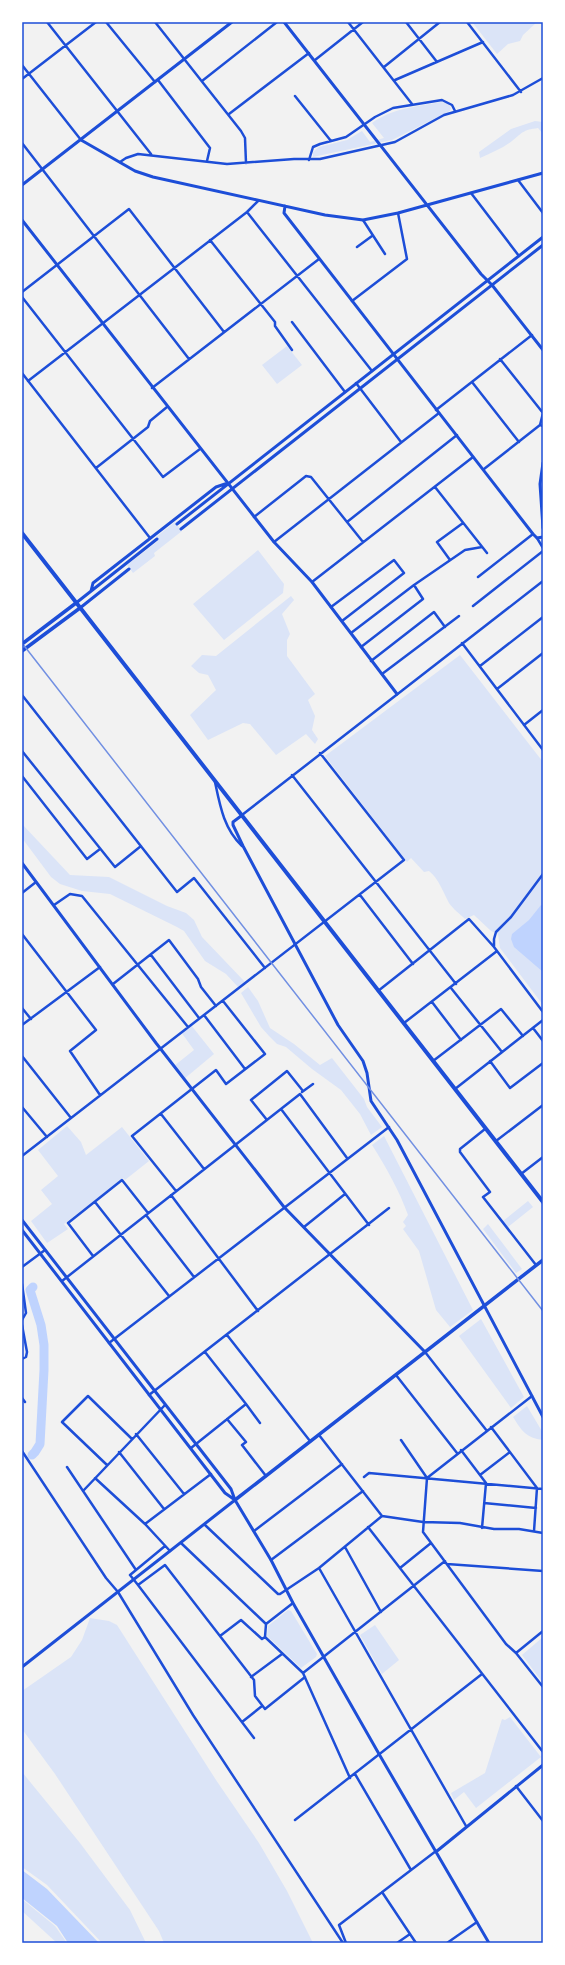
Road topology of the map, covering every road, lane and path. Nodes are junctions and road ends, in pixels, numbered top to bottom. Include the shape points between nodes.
1 (48, 22) edge
2 (96, 22) edge
3 (106, 22) edge
4 (155, 22) edge
5 (232, 22) edge
6 (277, 22) edge
7 (284, 22) edge
8 (348, 22) edge
9 (363, 22) edge
10 (406, 22) edge
11 (440, 22) edge
12 (467, 22) edge
13 (354, 29) junction
14 (419, 39) junction
15 (483, 42) junction
16 (66, 45) junction
17 (309, 53) junction
18 (184, 60) junction
19 (315, 60) junction
20 (437, 62) junction
21 (22, 65) edge
22 (384, 67) junction
23 (29, 74) junction
24 (543, 78) edge
25 (22, 79) edge
26 (158, 80) junction
27 (394, 80) junction
28 (202, 81) junction
29 (155, 82) junction
30 (521, 92) junction
31 (295, 96) dead end
32 (412, 104) junction
33 (455, 111) junction
34 (118, 112) junction
35 (229, 114) junction
36 (365, 125) junction
37 (81, 140) junction
38 (331, 141) junction
39 (22, 143) edge
40 (152, 154) junction
41 (309, 160) junction
42 (207, 161) junction
43 (120, 162) junction
44 (246, 163) junction
45 (43, 170) junction
46 (543, 173) edge
47 (518, 180) junction
48 (22, 186) edge
49 (471, 193) junction
50 (258, 201) junction
51 (428, 205) junction
52 (284, 206) junction
53 (247, 212) junction
54 (398, 213) junction
55 (543, 213) edge
56 (22, 220) edge
57 (363, 220) junction
58 (94, 235) junction
59 (372, 236) junction
60 (543, 237) edge
61 (210, 240) junction
62 (543, 245) edge
63 (357, 247) dead end
64 (385, 254) dead end
65 (519, 256) junction
66 (319, 259) junction
67 (57, 265) junction
68 (175, 267) junction
69 (297, 276) junction
70 (487, 280) junction
71 (492, 285) junction
72 (22, 292) edge
73 (140, 294) junction
74 (22, 298) edge
75 (352, 301) junction
76 (261, 304) junction
77 (292, 322) dead end
78 (103, 323) junction
79 (224, 332) junction
80 (532, 336) junction
81 (292, 350) dead end
82 (543, 350) edge
83 (65, 352) junction
84 (393, 354) junction
85 (189, 359) junction
86 (397, 359) junction
87 (500, 359) junction
88 (372, 371) junction
89 (22, 373) edge
90 (28, 381) junction
91 (472, 382) junction
92 (356, 383) junction
93 (152, 388) junction
94 (360, 388) junction
95 (345, 392) junction
96 (168, 407) junction
97 (436, 410) junction
98 (439, 413) junction
99 (541, 426) edge
100 (457, 435) junction
101 (132, 439) junction
102 (402, 442) junction
103 (519, 442) junction
104 (200, 449) junction
105 (473, 456) junction
106 (543, 463) edge
107 (96, 468) junction
108 (484, 469) junction
109 (228, 484) junction
110 (435, 487) junction
111 (232, 488) junction
112 (329, 500) junction
113 (254, 517) junction
114 (347, 522) junction
115 (463, 523) junction
116 (177, 524) dead end
117 (543, 528) edge
118 (181, 529) dead end
119 (22, 533) edge
120 (533, 534) junction
121 (543, 537) edge
122 (150, 538) junction
123 (537, 538) junction
124 (158, 539) dead end
125 (274, 542) junction
126 (363, 542) junction
127 (482, 547) junction
128 (543, 549) edge
129 (487, 553) dead end
130 (450, 560) junction
131 (130, 569) dead end
132 (478, 577) dead end
133 (543, 581) edge
134 (312, 582) junction
135 (414, 585) junction
136 (91, 591) junction
137 (76, 603) junction
138 (473, 606) dead end
139 (331, 607) junction
140 (80, 608) junction
141 (459, 616) dead end
142 (543, 617) edge
143 (342, 621) junction
144 (445, 627) junction
145 (351, 633) junction
146 (462, 643) junction
147 (22, 644) edge
148 (361, 647) junction
149 (22, 651) edge
150 (543, 653) edge
151 (371, 661) junction
152 (480, 666) junction
153 (382, 674) junction
154 (497, 689) junction
155 (397, 694) junction
156 (22, 695) edge
157 (543, 710) edge
158 (524, 725) junction
159 (543, 750) edge
160 (22, 751) edge
161 (320, 753) junction
162 (292, 775) junction
163 (22, 776) edge
164 (215, 782) junction
165 (241, 816) junction
166 (141, 846) junction
167 (243, 846) junction
168 (100, 849) junction
169 (22, 863) edge
170 (543, 874) edge
171 (36, 882) junction
172 (376, 882) junction
173 (22, 893) edge
174 (360, 895) junction
175 (54, 905) junction
176 (325, 922) junction
177 (22, 935) edge
178 (294, 945) junction
179 (494, 946) junction
180 (429, 951) junction
181 (497, 951) junction
182 (151, 955) junction
183 (413, 964) junction
184 (139, 965) junction
185 (100, 967) junction
186 (265, 968) junction
187 (113, 984) junction
188 (456, 984) junction
189 (451, 988) junction
190 (378, 991) junction
191 (66, 992) junction
192 (223, 1000) junction
193 (432, 1002) junction
194 (216, 1006) junction
195 (22, 1008) edge
196 (543, 1012) edge
197 (204, 1015) junction
198 (199, 1018) junction
199 (31, 1019) junction
200 (543, 1020) edge
201 (404, 1023) junction
202 (22, 1025) edge
203 (480, 1025) junction
204 (188, 1027) junction
205 (533, 1028) junction
206 (523, 1036) junction
207 (461, 1040) junction
208 (543, 1042) edge
209 (160, 1048) junction
210 (502, 1052) junction
211 (22, 1056) edge
212 (433, 1061) junction
213 (490, 1061) junction
214 (543, 1063) edge
215 (245, 1069) junction
216 (313, 1084) dead end
217 (192, 1089) junction
218 (455, 1089) junction
219 (302, 1092) junction
220 (100, 1095) junction
221 (543, 1105) edge
222 (22, 1107) edge
223 (281, 1109) junction
224 (161, 1114) junction
225 (71, 1118) junction
226 (267, 1120) junction
227 (389, 1126) junction
228 (486, 1128) junction
229 (47, 1137) junction
230 (496, 1142) junction
231 (235, 1145) junction
232 (22, 1156) edge
233 (543, 1157) edge
234 (347, 1158) junction
235 (204, 1169) junction
236 (329, 1173) junction
237 (521, 1174) junction
238 (176, 1191) junction
239 (345, 1194) junction
240 (171, 1195) junction
241 (95, 1202) junction
242 (543, 1202) edge
243 (284, 1207) junction
244 (389, 1208) dead end
245 (147, 1214) junction
246 (22, 1220) edge
247 (369, 1225) junction
248 (304, 1227) junction
249 (22, 1230) edge
250 (121, 1235) junction
251 (45, 1250) junction
252 (40, 1254) junction
253 (331, 1255) junction
254 (93, 1256) junction
255 (219, 1258) junction
256 (543, 1260) edge
257 (536, 1265) junction
258 (22, 1267) edge
259 (67, 1277) junction
260 (194, 1277) junction
261 (62, 1281) junction
262 (22, 1284) edge
263 (169, 1296) junction
264 (484, 1306) junction
265 (258, 1311) junction
266 (22, 1320) edge
267 (22, 1325) edge
268 (227, 1335) junction
269 (114, 1339) junction
270 (109, 1343) junction
271 (205, 1352) junction
272 (425, 1352) junction
273 (22, 1359) edge
274 (395, 1374) junction
275 (155, 1391) junction
276 (149, 1395) junction
277 (532, 1396) junction
278 (22, 1398) edge
279 (25, 1402) dead end
280 (246, 1404) junction
281 (165, 1405) junction
282 (160, 1409) junction
283 (543, 1417) edge
284 (226, 1420) junction
285 (260, 1423) dead end
286 (491, 1427) junction
287 (487, 1431) junction
288 (136, 1434) junction
289 (319, 1434) junction
290 (132, 1439) junction
291 (401, 1440) dead end
292 (310, 1442) junction
293 (196, 1444) junction
294 (191, 1448) junction
295 (461, 1450) junction
296 (22, 1451) edge
297 (119, 1452) junction
298 (510, 1452) junction
299 (457, 1453) junction
300 (342, 1464) junction
301 (106, 1466) junction
302 (67, 1467) dead end
303 (211, 1474) junction
304 (480, 1475) junction
305 (266, 1476) junction
306 (364, 1477) dead end
307 (95, 1478) junction
308 (427, 1478) junction
309 (486, 1483) junction
310 (537, 1488) junction
311 (543, 1489) edge
312 (83, 1490) junction
313 (363, 1491) junction
314 (184, 1494) junction
315 (235, 1500) junction
316 (484, 1503) junction
317 (536, 1508) junction
318 (164, 1509) junction
319 (382, 1516) junction
320 (423, 1522) junction
321 (145, 1524) junction
322 (205, 1525) junction
323 (368, 1528) junction
324 (482, 1528) junction
325 (254, 1531) junction
326 (534, 1531) junction
327 (543, 1533) edge
328 (181, 1543) junction
329 (431, 1543) junction
330 (166, 1546) junction
331 (345, 1547) junction
332 (170, 1551) junction
333 (271, 1560) junction
334 (446, 1562) junction
335 (318, 1568) junction
336 (400, 1568) junction
337 (136, 1570) junction
338 (543, 1572) edge
339 (138, 1585) junction
340 (414, 1586) junction
341 (287, 1590) junction
342 (118, 1592) junction
343 (293, 1603) junction
344 (381, 1612) junction
345 (266, 1624) junction
346 (543, 1632) edge
347 (355, 1633) junction
348 (220, 1636) junction
349 (265, 1637) junction
350 (516, 1653) junction
351 (282, 1654) junction
352 (325, 1656) junction
353 (22, 1667) edge
354 (303, 1673) junction
355 (482, 1674) junction
356 (251, 1677) junction
357 (305, 1677) junction
358 (543, 1687) edge
359 (262, 1706) junction
360 (242, 1722) junction
361 (410, 1729) junction
362 (254, 1738) dead end
363 (543, 1752) edge
364 (379, 1754) junction
365 (543, 1765) edge
366 (355, 1774) junction
367 (350, 1778) junction
368 (516, 1786) junction
369 (295, 1820) dead end
370 (543, 1821) edge
371 (466, 1826) junction
372 (437, 1851) junction
373 (411, 1870) junction
374 (382, 1892) junction
375 (477, 1922) junction
376 (410, 1934) junction
377 (343, 1943) edge
378 (346, 1943) edge
379 (397, 1943) edge
380 (416, 1943) edge
381 (447, 1943) edge
382 (489, 1943) edge

1 - 16 street
2 - 16 street
3 - 29 street
4 - 18 street
5 - 18 street
6 - 28 street
7 - 17 street
8 - 13 street
9 - 13 street
10 - 14 street
11 - 14 street
12 - 15 street
13 - 19 street
13 - 22 street
14 - 20 street
14 - 22 street
15 - 20 street
15 - 30 street
16 - 23 street
16 - 34 street
17 - 19 street
17 - 35 street
18 - 26 street
18 - 28 street
19 - 36 street
20 - 27 street
21 - 23 street
22 - 27 street
23 - 25 street
23 - 37 street
24 - 30 street
26 - 29 street
26 - 42 street via 210,148
27 - 32 street
28 - 35 street
29 - 34 street
30 - 33 street
31 - 38 street
32 - 33 street via 442,100 452,105
32 - 36 street via 392,108
33 - 41 street via 395,142
34 - 37 street
34 - 40 street
35 - 44 street via 245,138
36 - 38 street via 346,138
36 - 51 street
37 - 43 street
37 - 45 street
38 - 41 street via 313,148
39 - 45 street
40 - 42 street
40 - 43 street via 138,154
41 - 44 street
42 - 44 street
43 - 50 street via 153,177
45 - 48 street
45 - 58 street
46 - 47 street
47 - 49 street
47 - 55 street
49 - 51 street
49 - 65 street
50 - 52 street
50 - 53 street
51 - 54 street
51 - 70 street
52 - 57 street
52 - 66 street via 284,213
53 - 61 street
53 - 69 street
54 - 57 street
54 - 75 street via 407,259
56 - 67 street
57 - 59 street
58 - 67 street
58 - 68 street via 129,208
58 - 73 street
59 - 63 street
59 - 64 street
60 - 65 street
61 - 68 street
61 - 76 street
62 - 71 street
65 - 70 street
66 - 69 street
66 - 75 street
67 - 72 street
67 - 78 street
68 - 73 street
68 - 79 street
69 - 76 street
69 - 88 street
70 - 71 street
70 - 84 street
71 - 80 street
71 - 86 street
73 - 78 street
73 - 85 street
74 - 83 street
75 - 84 street
76 - 79 street
76 - 81 street
77 - 95 street
78 - 83 street
78 - 93 street
79 - 85 street
80 - 82 street
80 - 87 street
83 - 90 street
83 - 101 street
84 - 86 street
84 - 88 street
85 - 93 street
86 - 94 street
86 - 97 street
87 - 91 street
87 - 99 street via 543,413
88 - 92 street
89 - 90 street
90 - 107 street
91 - 97 street
91 - 103 street
92 - 94 street
92 - 95 street
93 - 96 street
94 - 102 street
94 - 111 street
95 - 109 street
96 - 101 street
96 - 104 street
97 - 98 street
98 - 100 street
98 - 102 street
99 - 103 street
100 - 105 street
100 - 114 street
101 - 104 street via 163,477
101 - 107 street
102 - 112 street
103 - 108 street
104 - 109 street
105 - 108 street
105 - 110 street
106 - 117 street via 540,484
107 - 122 street
108 - 120 street
109 - 111 street
109 - 116 street
109 - 122 street via 216,488
110 - 115 street
110 - 126 street
111 - 113 street
111 - 118 street
112 - 113 street via 311,477 306,476
112 - 114 street
112 - 125 street
113 - 125 street
114 - 126 street
115 - 127 street
115 - 130 street via 437,542
119 - 137 highway
120 - 123 street
120 - 132 street
121 - 123 street
122 - 136 street via 93,583
123 - 128 street
124 - 136 street
125 - 134 street
126 - 134 street
127 - 129 street
127 - 130 street via 465,550
128 - 138 street
130 - 135 street
131 - 140 street
133 - 146 street
134 - 139 street
135 - 145 street
135 - 148 street via 423,599
136 - 137 street
137 - 140 highway
137 - 147 main road
139 - 143 street
139 - 143 street via 394,560 404,573
140 - 149 main road
140 - 164 highway
141 - 144 street
142 - 152 street
143 - 145 street
144 - 151 street via 434,612
144 - 153 street
145 - 148 street
146 - 152 street
146 - 155 street
148 - 151 street
150 - 154 street
151 - 153 street
152 - 154 street
153 - 155 street
154 - 158 street
155 - 161 street
156 - 166 street
157 - 158 street
158 - 159 street
160 - 168 street
161 - 162 street
161 - 172 street via 404,860
162 - 165 street
162 - 172 street
163 - 168 street via 87,859
164 - 165 highway
164 - 167 street via 223,817 234,838
165 - 167 street via 232,825
165 - 176 highway
166 - 168 street via 115,867
166 - 186 street via 176,892 194,878
167 - 178 street
169 - 171 street
170 - 179 street via 511,917 496,932
171 - 173 street
171 - 175 street
172 - 174 street
172 - 180 street
174 - 176 street
174 - 183 street
175 - 184 street via 70,894 82,896
175 - 185 street
176 - 178 street
176 - 190 highway
177 - 191 street
178 - 186 street
178 - 227 street via 338,1024 363,1061 371,1101
179 - 180 street via 469,919
179 - 181 street
180 - 183 street
180 - 188 street
181 - 188 street
181 - 196 street
182 - 184 street
182 - 194 street via 169,940
182 - 198 street
183 - 190 street
184 - 187 street
184 - 204 street
185 - 187 street
185 - 191 street
186 - 192 street
187 - 209 street
188 - 189 street
189 - 193 street
189 - 203 street
190 - 201 highway
191 - 199 street
191 - 220 street via 96,1030 70,1050
192 - 194 street
192 - 215 street via 264,1054
193 - 201 street
193 - 207 street
194 - 197 street
195 - 199 street
197 - 198 street
197 - 215 street
198 - 204 street
199 - 202 street
200 - 205 street
201 - 212 highway
203 - 206 street via 501,1009
203 - 207 street
203 - 210 street
204 - 209 street
205 - 206 street
205 - 208 street
206 - 210 street
207 - 212 street
209 - 217 street
209 - 220 street
210 - 213 street
211 - 225 street
212 - 218 highway
213 - 214 street via 510,1088
213 - 218 street
215 - 217 street via 226,1084 216,1070
216 - 219 street
217 - 224 street
217 - 231 street
218 - 228 highway
219 - 223 street
219 - 226 street via 287,1072 251,1100
219 - 234 street
220 - 225 street
221 - 230 street
222 - 229 street
223 - 226 street
223 - 236 street
224 - 235 street
224 - 238 street via 132,1136
225 - 229 street
226 - 231 street
227 - 234 street
227 - 264 street
228 - 230 highway
228 - 257 street via 460,1149 460,1152 490,1192 483,1197
229 - 232 street
230 - 237 highway
231 - 235 street
231 - 243 street
233 - 237 street
234 - 236 street
235 - 238 street
236 - 239 street
236 - 243 street
237 - 242 highway
238 - 240 street
239 - 247 street
239 - 248 street
240 - 245 street
240 - 255 street
241 - 245 street via 122,1180
241 - 250 street
241 - 254 street via 68,1223
243 - 248 street
243 - 255 street
244 - 247 street
245 - 250 street
245 - 260 street
246 - 251 street
247 - 253 street
248 - 253 street
249 - 252 street
250 - 254 street
250 - 263 street
251 - 252 street
251 - 259 street
252 - 258 street
252 - 261 street
253 - 265 street
253 - 272 street
254 - 259 street
255 - 260 street
255 - 265 street
256 - 257 main road
257 - 264 main road
259 - 261 street
259 - 269 street
260 - 263 street
261 - 270 street
262 - 266 street via 26,1313
263 - 269 street
264 - 272 main road
264 - 277 street
265 - 268 street
267 - 273 street via 27,1352
268 - 271 street
268 - 292 street
269 - 270 street
269 - 275 street
270 - 276 street
271 - 275 street
271 - 280 street
272 - 274 main road
272 - 287 street
274 - 289 main road
274 - 299 street
275 - 276 street
275 - 281 street
276 - 282 street
277 - 283 street
277 - 286 street
278 - 279 street
280 - 284 street
280 - 285 street
281 - 282 street
281 - 293 street
282 - 288 street
282 - 294 street
284 - 293 street
284 - 305 street via 246,1442 242,1445
286 - 287 street
286 - 298 street
287 - 295 street
288 - 290 street
288 - 314 street
289 - 292 main road
289 - 300 street
290 - 297 street
290 - 301 street via 88,1396 62,1422
291 - 308 street
292 - 305 main road
293 - 294 street
293 - 315 street via 231,1489
294 - 303 street
295 - 299 street
295 - 304 street
296 - 342 street via 106,1578
297 - 301 street
297 - 318 street
298 - 304 street
298 - 310 street
299 - 308 street
300 - 313 street
300 - 325 street
301 - 307 street
302 - 312 street
303 - 314 street
303 - 315 street via 225,1493
304 - 309 street
305 - 315 main road
306 - 308 street via 369,1473
307 - 312 street
307 - 321 street
308 - 309 street
308 - 320 street
309 - 310 street
309 - 316 street
310 - 311 street
310 - 317 street
312 - 337 street
313 - 319 street
313 - 333 street
314 - 318 street
315 - 322 street
315 - 325 street
316 - 317 street
316 - 324 street
317 - 326 street
318 - 321 street
319 - 320 street
319 - 323 street
320 - 324 street via 460,1523
320 - 329 street via 423,1532
321 - 330 street
322 - 328 street
322 - 341 street via 278,1594
323 - 331 street
323 - 336 street
324 - 326 street
325 - 333 street
326 - 327 street
328 - 332 street
328 - 345 street
329 - 334 street
329 - 336 street
330 - 332 street
330 - 337 street
331 - 335 street
331 - 344 street
332 - 342 street
333 - 341 street
334 - 338 street
334 - 340 street
334 - 350 street via 506,1644
335 - 341 street
335 - 347 street
336 - 340 street
337 - 339 street via 130,1575
339 - 348 street via 164,1565
339 - 360 street
340 - 344 street
340 - 355 street
341 - 343 street
342 - 353 street
342 - 377 street via 193,1715
343 - 345 street
343 - 352 street
344 - 347 street
345 - 349 street
346 - 350 street
347 - 352 street
347 - 361 street
348 - 349 street via 241,1620 262,1639
348 - 356 street
349 - 351 street
350 - 358 street
351 - 354 street
351 - 356 street
352 - 354 street
352 - 364 street
354 - 357 street
355 - 361 street
355 - 363 street
356 - 359 street via 254,1680 255,1696
357 - 359 street via 265,1709
357 - 367 street
359 - 360 street
360 - 362 street
361 - 364 street
361 - 371 street
364 - 366 street
364 - 372 street
365 - 368 street
366 - 367 street
366 - 373 street
367 - 369 street
368 - 370 street
368 - 371 street
371 - 372 street
372 - 373 street
372 - 375 street
373 - 374 street
374 - 376 street
374 - 378 street via 339,1926
375 - 381 street
375 - 382 street
376 - 379 street
376 - 380 street

